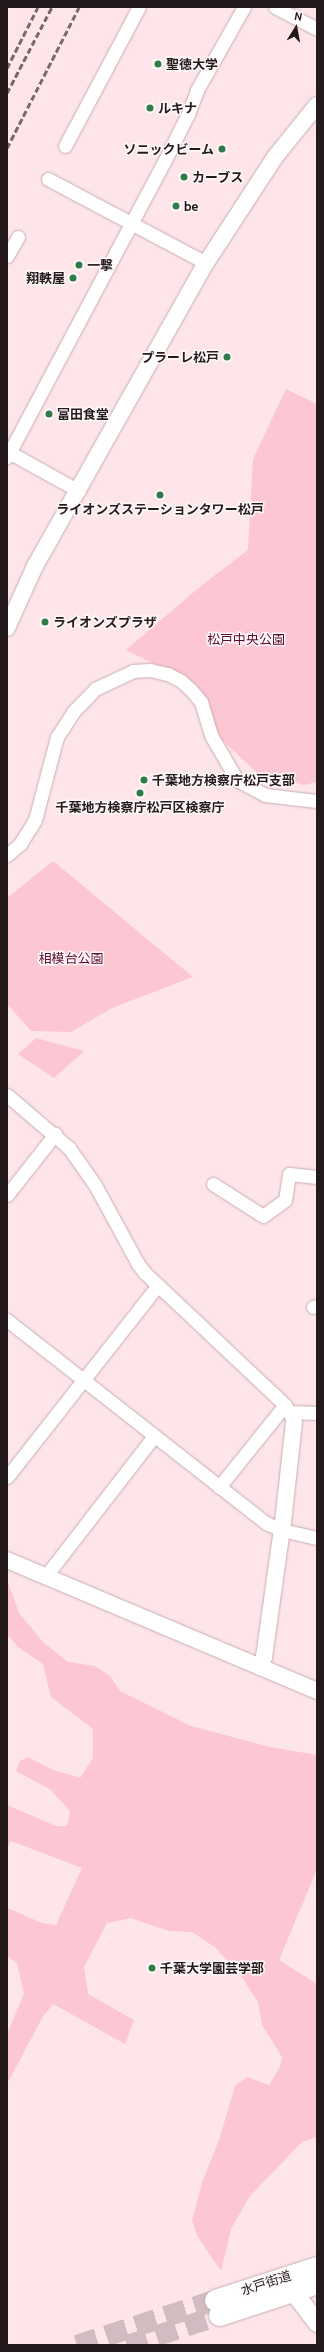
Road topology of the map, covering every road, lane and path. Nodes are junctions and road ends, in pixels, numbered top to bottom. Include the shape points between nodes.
1 (139, 7) edge
2 (244, 7) edge
3 (275, 7) edge
4 (317, 29) edge
5 (317, 105) edge
6 (65, 146) dead end
7 (48, 179) dead end
8 (130, 222) junction
9 (18, 236) dead end
10 (7, 256) edge
11 (206, 263) junction
12 (8, 453) edge
13 (79, 491) junction
14 (7, 628) edge
15 (317, 801) edge
16 (7, 854) edge
17 (7, 1095) edge
18 (55, 1134) junction
19 (317, 1177) edge
20 (213, 1184) dead end
21 (7, 1195) edge
22 (158, 1285) junction
23 (7, 1320) edge
24 (83, 1380) junction
25 (289, 1413) junction
26 (317, 1413) edge
27 (154, 1436) junction
28 (7, 1477) edge
29 (220, 1487) junction
30 (282, 1530) junction
31 (317, 1538) edge
32 (7, 1560) edge
33 (45, 1576) junction
34 (260, 1667) junction
35 (317, 1691) edge
36 (317, 2267) edge
37 (317, 2282) edge
38 (293, 2290) junction
39 (317, 2323) edge

1 - 6 street
2 - 8 street via 197,90 180,130
3 - 4 street
5 - 11 street via 275,157
7 - 8 street
8 - 11 street
8 - 12 street via 74,334 31,407
9 - 10 street
11 - 13 street
12 - 13 street
13 - 14 street via 32,572
15 - 16 street via 265,795 236,780 212,737 201,702 191,690 168,674 150,670 133,671 95,689 73,712 58,738 36,820 20,844
17 - 18 street
18 - 21 street
18 - 22 street via 85,1169 138,1264
19 - 20 street via 289,1174 285,1200 263,1216
22 - 24 street
22 - 25 street
23 - 24 street
24 - 27 street
24 - 28 street
25 - 26 street
25 - 29 street
25 - 30 street
27 - 29 street
27 - 33 street
29 - 30 street via 266,1523
30 - 31 street
30 - 34 street via 264,1657
32 - 33 street
33 - 34 street
34 - 35 street
36 - 38 highway, 水戸街道 via 217,2307
37 - 38 highway, 水戸街道
38 - 39 main road

